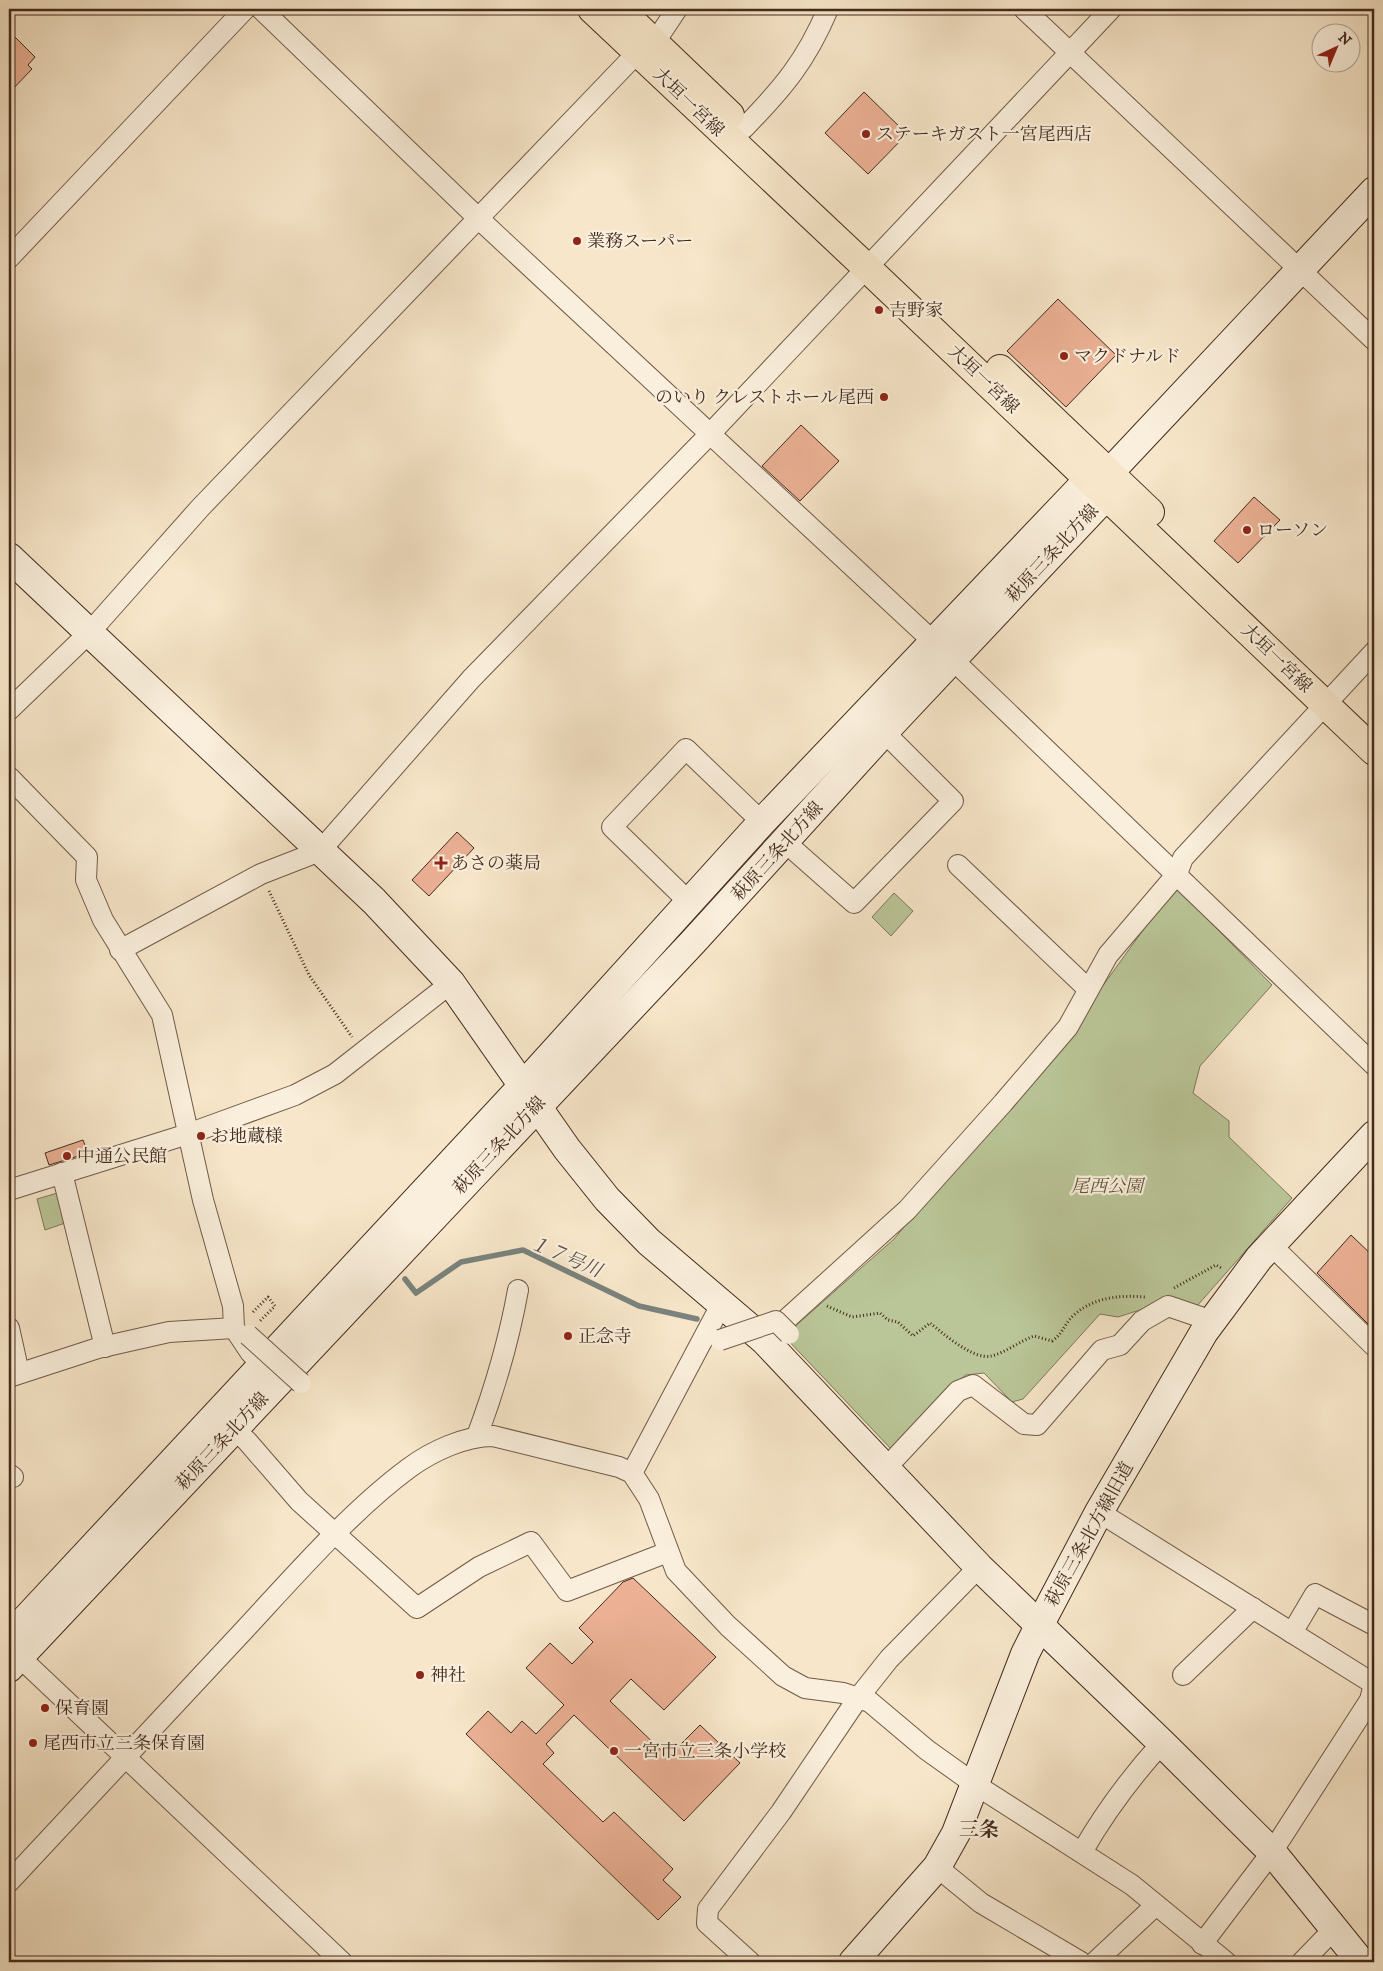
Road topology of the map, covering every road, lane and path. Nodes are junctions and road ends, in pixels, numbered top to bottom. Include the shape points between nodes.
1 (245, 9) edge
2 (261, 9) edge
3 (592, 9) edge
4 (620, 9) edge
5 (677, 9) edge
6 (828, 9) edge
7 (1024, 9) edge
8 (1110, 9) edge
9 (646, 48) junction
10 (1070, 52) junction
11 (744, 128) junction
12 (1374, 191) edge
13 (478, 218) junction
14 (9, 258) edge
15 (874, 261) junction
16 (1299, 268) junction
17 (1374, 340) edge
18 (709, 435) junction
19 (1101, 483) junction
20 (9, 557) edge
21 (90, 632) junction
22 (943, 651) junction
23 (1374, 652) edge
24 (1331, 698) junction
25 (9, 710) edge
26 (1374, 726) edge
27 (884, 732) junction
28 (1374, 751) edge
29 (9, 777) edge
30 (762, 822) junction
31 (786, 843) junction
32 (320, 851) junction
33 (958, 865) dead end
34 (261, 874) junction
35 (1177, 874) junction
36 (689, 902) junction
37 (120, 950) junction
38 (451, 984) junction
39 (1088, 988) junction
40 (363, 1053) junction
41 (1374, 1064) edge
42 (530, 1095) junction
43 (188, 1134) junction
44 (1374, 1135) edge
45 (62, 1173) junction
46 (9, 1190) edge
47 (1271, 1245) junction
48 (1242, 1281) junction
49 (518, 1290) dead end
50 (1166, 1293) dead end
51 (1149, 1297) dead end
52 (818, 1304) dead end
53 (722, 1305) junction
54 (251, 1315) dead end
55 (1212, 1321) junction
56 (9, 1328) edge
57 (241, 1331) junction
58 (776, 1337) junction
59 (720, 1340) dead end
60 (105, 1346) junction
61 (1374, 1346) edge
62 (262, 1365) junction
63 (14, 1375) edge
64 (300, 1384) dead end
65 (233, 1428) junction
66 (476, 1436) junction
67 (886, 1468) junction
68 (632, 1473) junction
69 (1098, 1512) junction
70 (335, 1536) junction
71 (668, 1552) junction
72 (979, 1567) junction
73 (1253, 1608) junction
74 (1374, 1625) edge
75 (1040, 1626) junction
76 (1292, 1632) junction
77 (11, 1652) edge
78 (1183, 1675) dead end
79 (858, 1698) junction
80 (1162, 1743) junction
81 (124, 1758) junction
82 (976, 1785) junction
83 (1082, 1852) junction
84 (1272, 1852) junction
85 (938, 1867) junction
86 (9, 1882) edge
87 (1156, 1905) junction
88 (1334, 1929) junction
89 (1202, 1944) junction
90 (342, 1962) edge
91 (750, 1962) edge
92 (853, 1962) edge
93 (1081, 1962) edge
94 (1095, 1962) edge
95 (1226, 1962) edge
96 (1302, 1962) edge
97 (1361, 1962) edge

1 - 14 street
2 - 13 street
3 - 9 main road, 大垣一宮線
4 - 9 main road, 大垣一宮線
5 - 9 street
6 - 11 street via 814,42 783,87
7 - 10 street
8 - 10 street
9 - 11 main road, 大垣一宮線
9 - 13 street
9 - 15 main road, 大垣一宮線
10 - 15 street
10 - 16 street
11 - 15 main road, 大垣一宮線
12 - 16 street, 萩原三条北方線
13 - 18 street
13 - 21 street via 200,508
15 - 18 street
15 - 19 main road, 大垣一宮線
16 - 17 street
16 - 19 street, 萩原三条北方線
18 - 22 street
18 - 32 street via 471,679
19 - 22 street, 萩原三条北方線
19 - 24 main road, 大垣一宮線
20 - 21 street
21 - 25 street
21 - 32 street
22 - 27 street, 萩原三条北方線
22 - 30 street, 萩原三条北方線
22 - 35 street
23 - 24 street
24 - 26 main road, 大垣一宮線
24 - 28 main road, 大垣一宮線
24 - 35 street via 1183,858
27 - 31 street, 萩原三条北方線
27 - 31 street via 953,801 854,903
29 - 37 street via 87,857 86,880
30 - 36 street, 萩原三条北方線
30 - 36 street via 686,749 612,827
31 - 42 street, 萩原三条北方線
32 - 34 street
32 - 38 street via 393,920
33 - 39 street
34 - 37 street
34 - 40 path via 309,975
35 - 39 street via 1108,955
35 - 41 street
36 - 42 street, 萩原三条北方線
37 - 43 street via 162,1015
38 - 40 street
38 - 42 street
39 - 58 street via 1068,1027 907,1210
40 - 43 street via 335,1074 295,1095
42 - 53 street via 566,1150 607,1199 649,1242
42 - 62 street, 萩原三条北方線
42 - 65 street, 萩原三条北方線
43 - 45 street
43 - 57 street via 202,1200
44 - 47 street, 萩原三条北方線旧道
45 - 46 street
45 - 60 street
47 - 48 street, 萩原三条北方線旧道
47 - 61 street
48 - 50 path via 1216,1265
48 - 55 street, 萩原三条北方線旧道
49 - 66 street via 494,1388
51 - 52 path via 1124,1295 1104,1299 1074,1315 1060,1336 1052,1341 1034,1336 992,1356 982,1356 958,1344 930,1323 913,1336 898,1322 888,1320 880,1313 852,1317
53 - 58 street
53 - 68 street
54 - 57 path via 268,1297 275,1306
55 - 67 street via 1168,1306 1142,1321 1120,1345 1102,1350 1037,1425 1024,1424 973,1385 958,1391
55 - 69 street, 萩原三条北方線旧道
56 - 63 street
57 - 60 street via 169,1332
57 - 62 street via 250,1352
57 - 64 street, bridge
58 - 59 street, bridge via 776,1321
58 - 67 street
60 - 63 street
62 - 77 street, 萩原三条北方線
65 - 70 street
65 - 77 street, 萩原三条北方線
66 - 68 street via 522,1442
66 - 70 street via 410,1467
67 - 72 street
68 - 71 street via 649,1499
69 - 73 street
69 - 75 street, 萩原三条北方線旧道
70 - 71 street via 417,1608 479,1567 531,1542 567,1591
70 - 81 street
71 - 79 street via 676,1571 728,1626 783,1676 805,1688
72 - 75 street
72 - 79 street via 889,1660
73 - 76 street
73 - 78 street
74 - 76 street via 1314,1594
75 - 80 street
75 - 82 street, 萩原三条北方線旧道 via 1025,1654
76 - 84 street via 1374,1684 1370,1700
77 - 81 street
79 - 82 street via 870,1702 927,1750
79 - 91 street via 781,1812 708,1909 707,1923
80 - 83 street via 1128,1780
80 - 84 street
81 - 86 street
81 - 90 street
82 - 83 street
82 - 85 street, 萩原三条北方線旧道
83 - 87 street
84 - 88 street
84 - 89 street
85 - 92 street, 萩原三条北方線旧道
85 - 93 street via 981,1904
87 - 89 street
87 - 94 street
88 - 96 street
88 - 97 street
89 - 95 street

